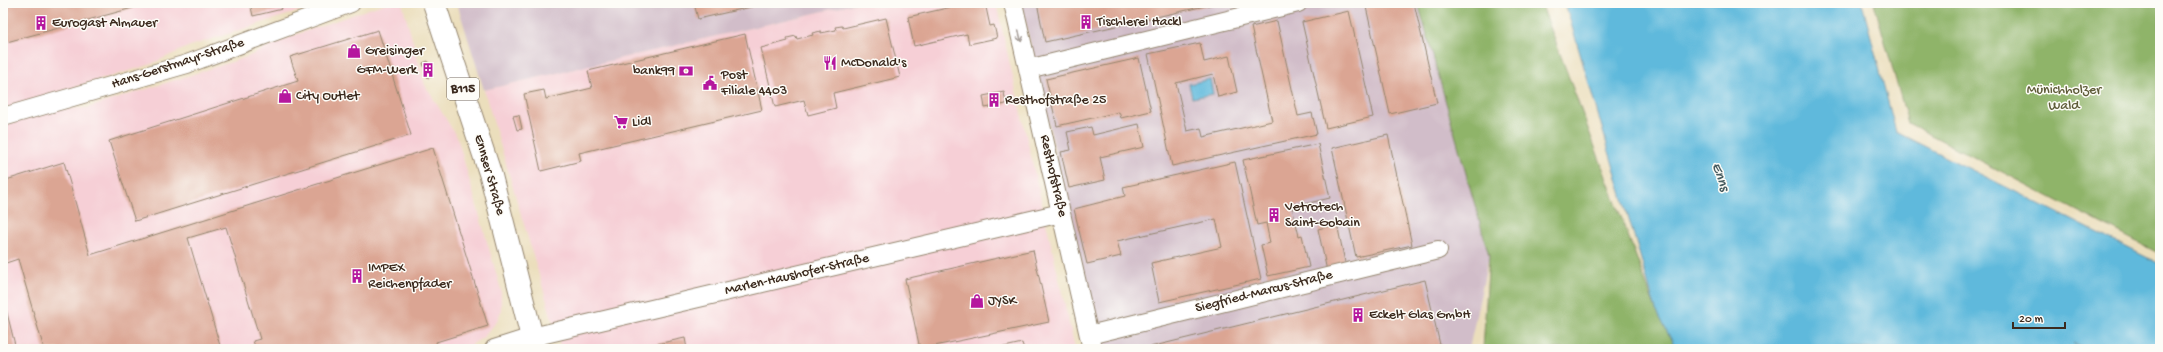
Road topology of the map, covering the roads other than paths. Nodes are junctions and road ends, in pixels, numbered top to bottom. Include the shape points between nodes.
1 (351, 3) edge
2 (434, 3) edge
3 (1013, 3) edge
4 (1298, 3) edge
5 (1028, 69) junction
6 (3, 117) edge
7 (1061, 213) junction
8 (1438, 250) dead end
9 (1091, 342) edge
10 (534, 343) edge
11 (494, 349) edge

1 - 6 street, Hans-Gerstmayr-Straße via 186,64
2 - 10 main road, Ennser Straße / B115 via 486,162
3 -> 5 street, Resthofstraße
4 - 5 street
5 - 7 street, Resthofstraße
7 - 9 street, Resthofstraße
7 - 10 street, Marlen-Haushofer-Straße
8 - 9 street, Siegfried-Marcus-Straße
10 - 11 street, Marlen-Haushofer-Straße

